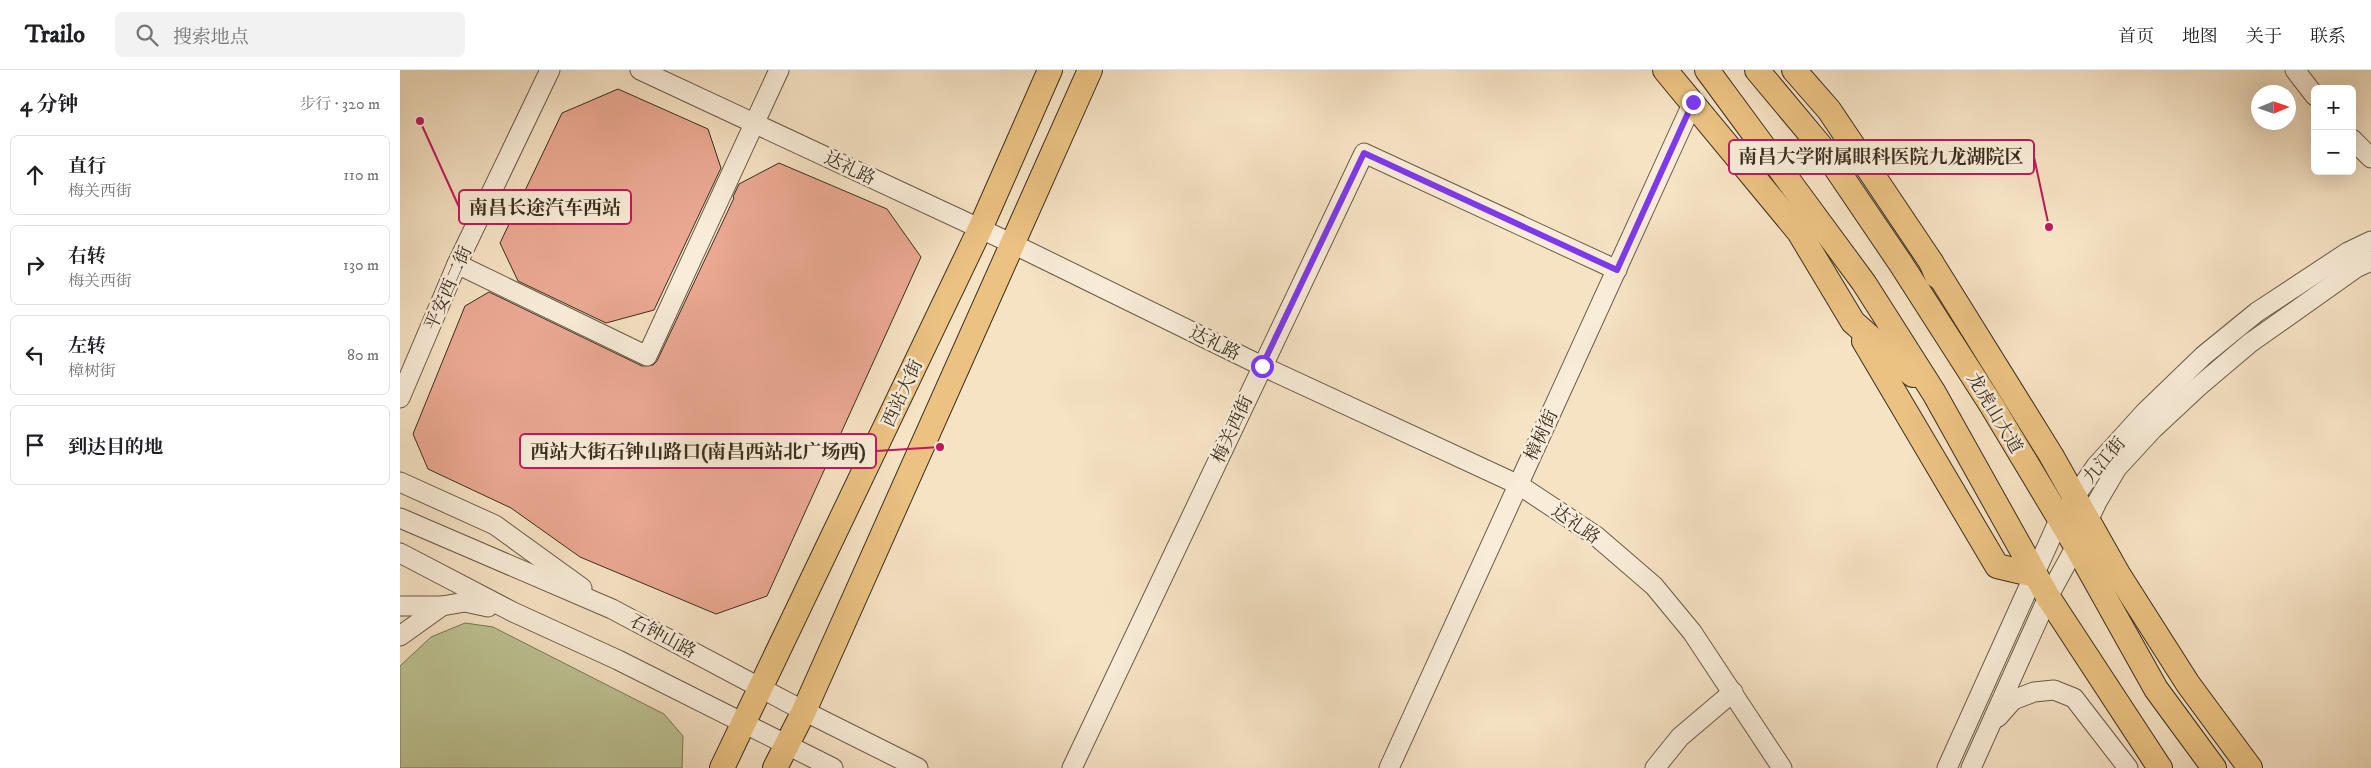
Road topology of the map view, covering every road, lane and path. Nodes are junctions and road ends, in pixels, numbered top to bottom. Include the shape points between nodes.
1 (550, 70) edge
2 (640, 70) edge
3 (779, 70) edge
4 (1050, 70) edge
5 (1090, 70) edge
6 (1665, 70) edge
7 (1707, 70) edge
8 (1757, 70) edge
9 (1794, 70) edge
10 (2295, 70) edge
11 (2311, 91) edge
12 (1693, 102) junction
13 (754, 123) junction
14 (2356, 143) edge
15 (2371, 158) edge
16 (980, 229) junction
17 (2371, 241) edge
18 (1013, 244) junction
19 (2371, 261) edge
20 (1931, 262) junction
21 (457, 264) junction
22 (1617, 270) junction
23 (1853, 322) junction
24 (1262, 366) junction
25 (1934, 393) junction
26 (400, 398) edge
27 (1992, 406) junction
28 (404, 481) edge
29 (1519, 485) junction
30 (2075, 497) junction
31 (400, 518) edge
32 (2059, 520) junction
33 (2088, 520) junction
34 (2076, 546) junction
35 (400, 553) edge
36 (2035, 575) junction
37 (2048, 597) junction
38 (400, 606) edge
39 (442, 606) junction
40 (612, 609) junction
41 (513, 612) junction
42 (401, 634) edge
43 (761, 688) junction
44 (2156, 689) junction
45 (1733, 692) junction
46 (2110, 692) junction
47 (804, 711) junction
48 (744, 722) junction
49 (1990, 725) junction
50 (786, 746) junction
51 (722, 768) edge
52 (775, 768) edge
53 (833, 768) edge
54 (918, 768) edge
55 (1072, 768) edge
56 (1390, 768) edge
57 (1655, 768) edge
58 (1782, 768) edge
59 (1946, 768) edge
60 (1971, 768) edge
61 (2128, 768) edge
62 (2142, 768) edge
63 (2160, 768) edge
64 (2214, 768) edge
65 (2238, 768) edge
66 (2250, 768) edge

1 - 21 street, 平安西二街
2 - 13 street, 达礼路
3 - 13 street
4 - 16 main road, 西站大街
5 - 18 main road
6 - 12 main road
7 - 25 main road via 1864,283
8 - 27 main road, 龙虎山大道 via 1823,149
9 - 20 main road via 1829,110
10 - 11 street
12 - 22 street, 樟树街
12 - 23 main road via 1799,232
13 - 16 street, 达礼路
13 - 21 street via 647,356
14 - 15 street
16 - 18 street, 达礼路
16 - 43 main road, 西站大街
17 - 30 street, 九江街 via 2348,252 2257,312 2202,356 2096,466
18 - 24 street, 达礼路
18 - 47 main road
19 - 33 street, 九江街 via 2356,268 2250,343 2198,387 2117,468
20 - 27 main road
20 - 30 main road
21 - 26 street, 平安西二街
22 - 24 street, 梅关西街 via 1364,153
22 - 29 street, 樟树街
23 - 25 main road
23 - 36 main road via 1997,566
24 - 29 street, 达礼路
24 - 55 street, 梅关西街
25 - 36 main road
27 - 32 main road, 龙虎山大道
28 - 40 street via 495,525
29 - 45 street, 达礼路 via 1596,536 1654,586 1692,632
29 - 56 street, 樟树街
30 - 32 street, 九江街
30 - 33 main road
31 - 40 street, 石钟山路
32 - 34 main road, 龙虎山大道
32 - 36 street, 九江街
33 - 34 street, 九江街
33 - 66 main road via 2188,684
34 - 37 street, 九江街
34 - 44 main road, 龙虎山大道
35 - 41 street
36 - 37 main road
36 - 59 street, 九江街
37 - 46 main road
37 - 49 street, 九江街
38 - 39 street
39 - 41 street via 465,602
39 - 42 street
40 - 43 street, 石钟山路
41 - 48 street
43 - 47 street, 石钟山路
43 - 48 main road, 西站大街
44 - 64 main road, 龙虎山大道
44 - 65 main road
45 - 57 street via 1680,737
45 - 58 street, 达礼路
46 - 62 main road
46 - 63 main road
47 - 50 main road
47 - 54 street, 石钟山路
48 - 50 street
48 - 51 main road, 西站大街
49 - 60 street, 九江街
49 - 61 street via 2013,700 2034,692 2054,690 2074,698
50 - 52 main road
50 - 53 street

